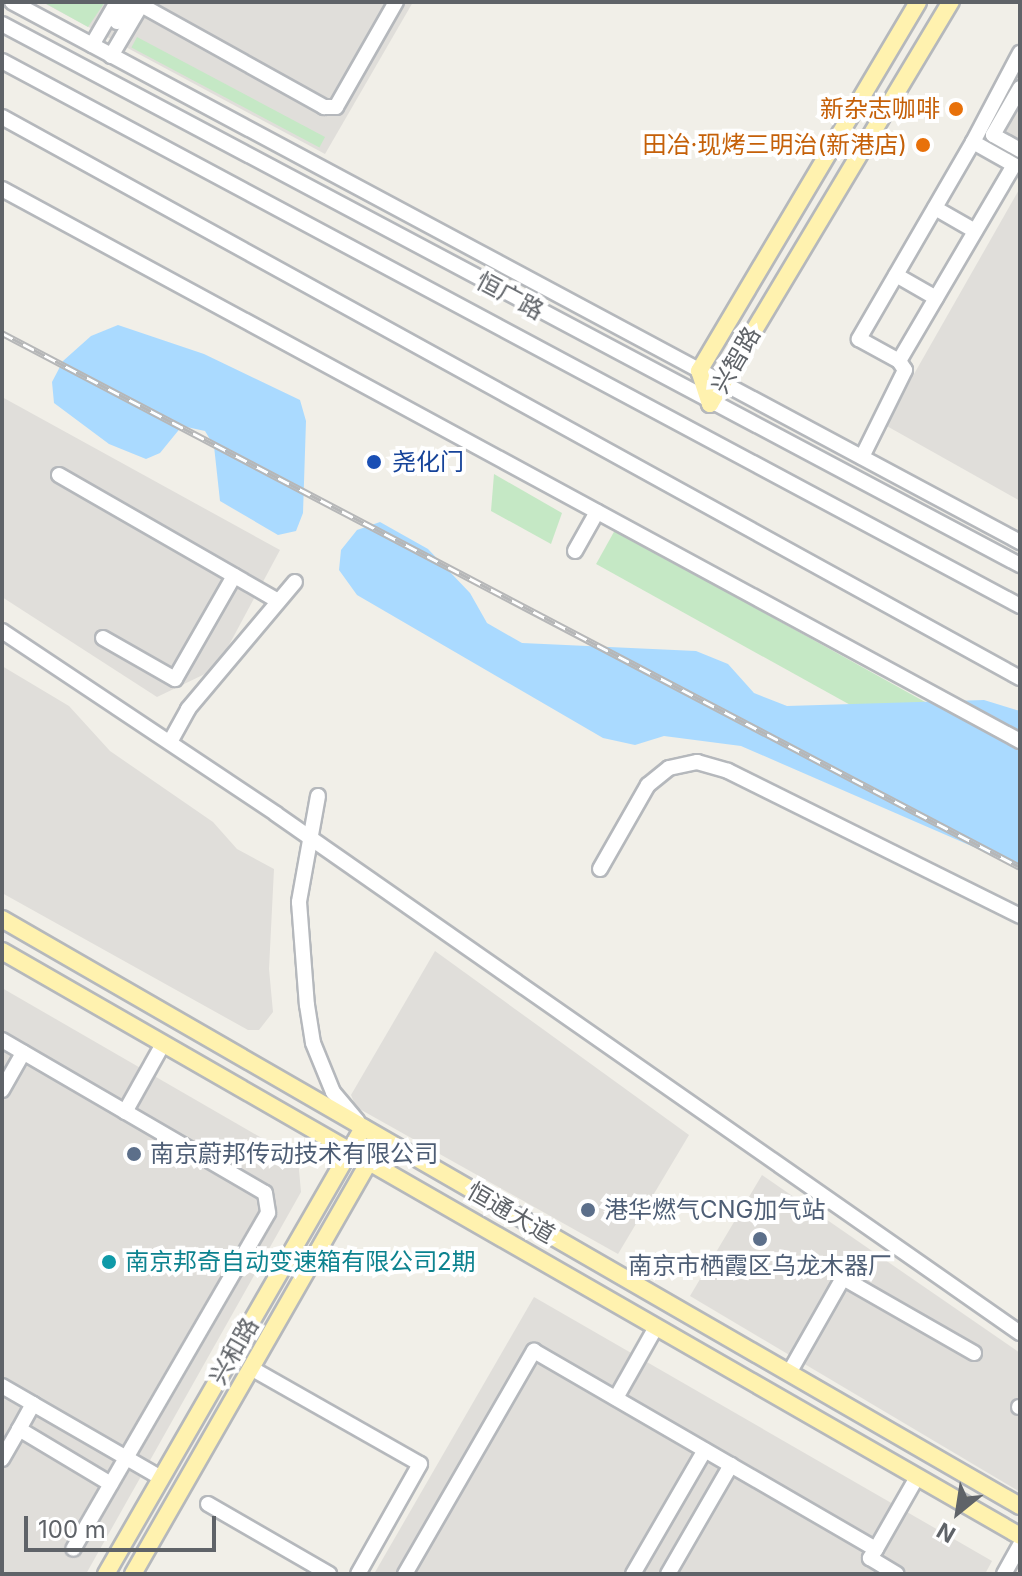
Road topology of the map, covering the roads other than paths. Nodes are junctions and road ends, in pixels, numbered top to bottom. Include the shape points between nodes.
1 (12, 2) edge
2 (117, 2) edge
3 (129, 2) edge
4 (396, 2) edge
5 (918, 2) edge
6 (951, 2) edge
7 (117, 22) dead end
8 (2, 24) edge
9 (92, 45) junction
10 (1020, 53) edge
11 (111, 56) junction
12 (2, 61) edge
13 (1020, 88) edge
14 (2, 117) edge
15 (973, 142) junction
16 (1020, 150) edge
17 (2, 189) edge
18 (935, 208) junction
19 (975, 231) junction
20 (896, 275) junction
21 (936, 298) junction
22 (899, 361) junction
23 (699, 371) junction
24 (721, 383) junction
25 (710, 404) junction
26 (862, 457) junction
27 (59, 475) dead end
28 (597, 512) junction
29 (1020, 542) edge
30 (575, 551) dead end
31 (1020, 565) edge
32 (234, 576) junction
33 (295, 582) dead end
34 (278, 601) junction
35 (1020, 606) edge
36 (2, 631) edge
37 (103, 638) dead end
38 (1020, 678) edge
39 (1020, 741) edge
40 (170, 742) junction
41 (318, 796) dead end
42 (307, 837) junction
43 (600, 869) dead end
44 (1020, 916) edge
45 (2, 919) edge
46 (2, 951) edge
47 (2, 1040) edge
48 (163, 1044) junction
49 (23, 1053) junction
50 (2, 1090) edge
51 (125, 1112) junction
52 (363, 1128) junction
53 (382, 1139) junction
54 (349, 1151) junction
55 (368, 1163) junction
56 (656, 1327) junction
57 (1020, 1333) edge
58 (974, 1353) dead end
59 (251, 1368) junction
60 (789, 1373) junction
61 (2, 1386) edge
62 (616, 1398) junction
63 (33, 1404) junction
64 (19, 1429) junction
65 (705, 1450) junction
66 (126, 1458) junction
67 (2, 1459) edge
68 (731, 1465) junction
69 (917, 1477) junction
70 (161, 1478) junction
71 (111, 1484) junction
72 (208, 1504) dead end
73 (1020, 1506) edge
74 (1020, 1536) edge
75 (1020, 1545) edge
76 (73, 1549) dead end
77 (876, 1549) junction
78 (106, 1574) edge
79 (133, 1574) edge
80 (329, 1574) edge
81 (358, 1574) edge
82 (405, 1574) edge
83 (633, 1574) edge
84 (668, 1574) edge
85 (897, 1574) edge
86 (1004, 1574) edge

1 - 9 street, 恒广路
2 - 9 street
3 - 7 street
4 - 11 street via 336,107 324,107 141,5
5 - 23 main road, 兴智路
6 - 24 main road, 兴智路
8 - 25 street, 恒广路
9 - 11 street, 恒广路
10 - 15 street
11 - 23 street, 恒广路
12 - 35 street
13 - 16 street via 993,135
14 - 38 street
15 - 18 street
15 - 19 street via 1014,165
17 - 28 street
18 - 19 street
18 - 20 street
19 - 21 street
20 - 21 street
20 - 22 street via 859,339
21 - 22 street
22 - 26 street via 905,370
23 - 24 street, 恒广路
23 - 25 main road, 兴智路
24 - 25 main road, 兴智路
24 - 26 street, 恒广路
25 - 31 street, 恒广路
26 - 29 street, 恒广路
27 - 32 street
28 - 30 street
28 - 39 street
32 - 34 street
32 - 37 street via 175,679
33 - 34 street
34 - 40 street via 188,709
36 - 40 street
40 - 42 street
41 - 42 street
42 - 52 street via 299,902 313,1043 333,1092
42 - 57 street
43 - 44 street via 648,785 669,768 697,762 728,771
45 - 52 main road, 恒通大道
46 - 48 main road, 恒通大道
47 - 49 street
48 - 51 street
48 - 54 main road, 恒通大道
49 - 50 street
49 - 51 street
51 - 66 street via 265,1193 268,1213
52 - 53 main road, 恒通大道
52 - 54 main road, 兴和路
53 - 55 main road, 兴和路
53 - 60 main road, 恒通大道
54 - 55 main road, 恒通大道
54 - 70 main road, 兴和路
55 - 56 main road, 恒通大道
55 - 59 main road, 兴和路
56 - 62 street
56 - 69 main road, 恒通大道
58 - 60 street via 843,1278
59 - 79 main road, 兴和路
59 - 81 street via 420,1464
60 - 73 main road, 恒通大道
61 - 63 street
62 - 65 street
62 - 82 street via 534,1351
63 - 64 street
63 - 66 street
64 - 67 street
64 - 71 street
65 - 68 street
65 - 83 street
66 - 70 street
66 - 71 street
68 - 77 street
68 - 84 street
69 - 74 main road, 恒通大道
69 - 77 street
70 - 78 main road, 兴和路
71 - 76 street
72 - 80 street
75 - 86 street
77 - 85 street via 870,1558

